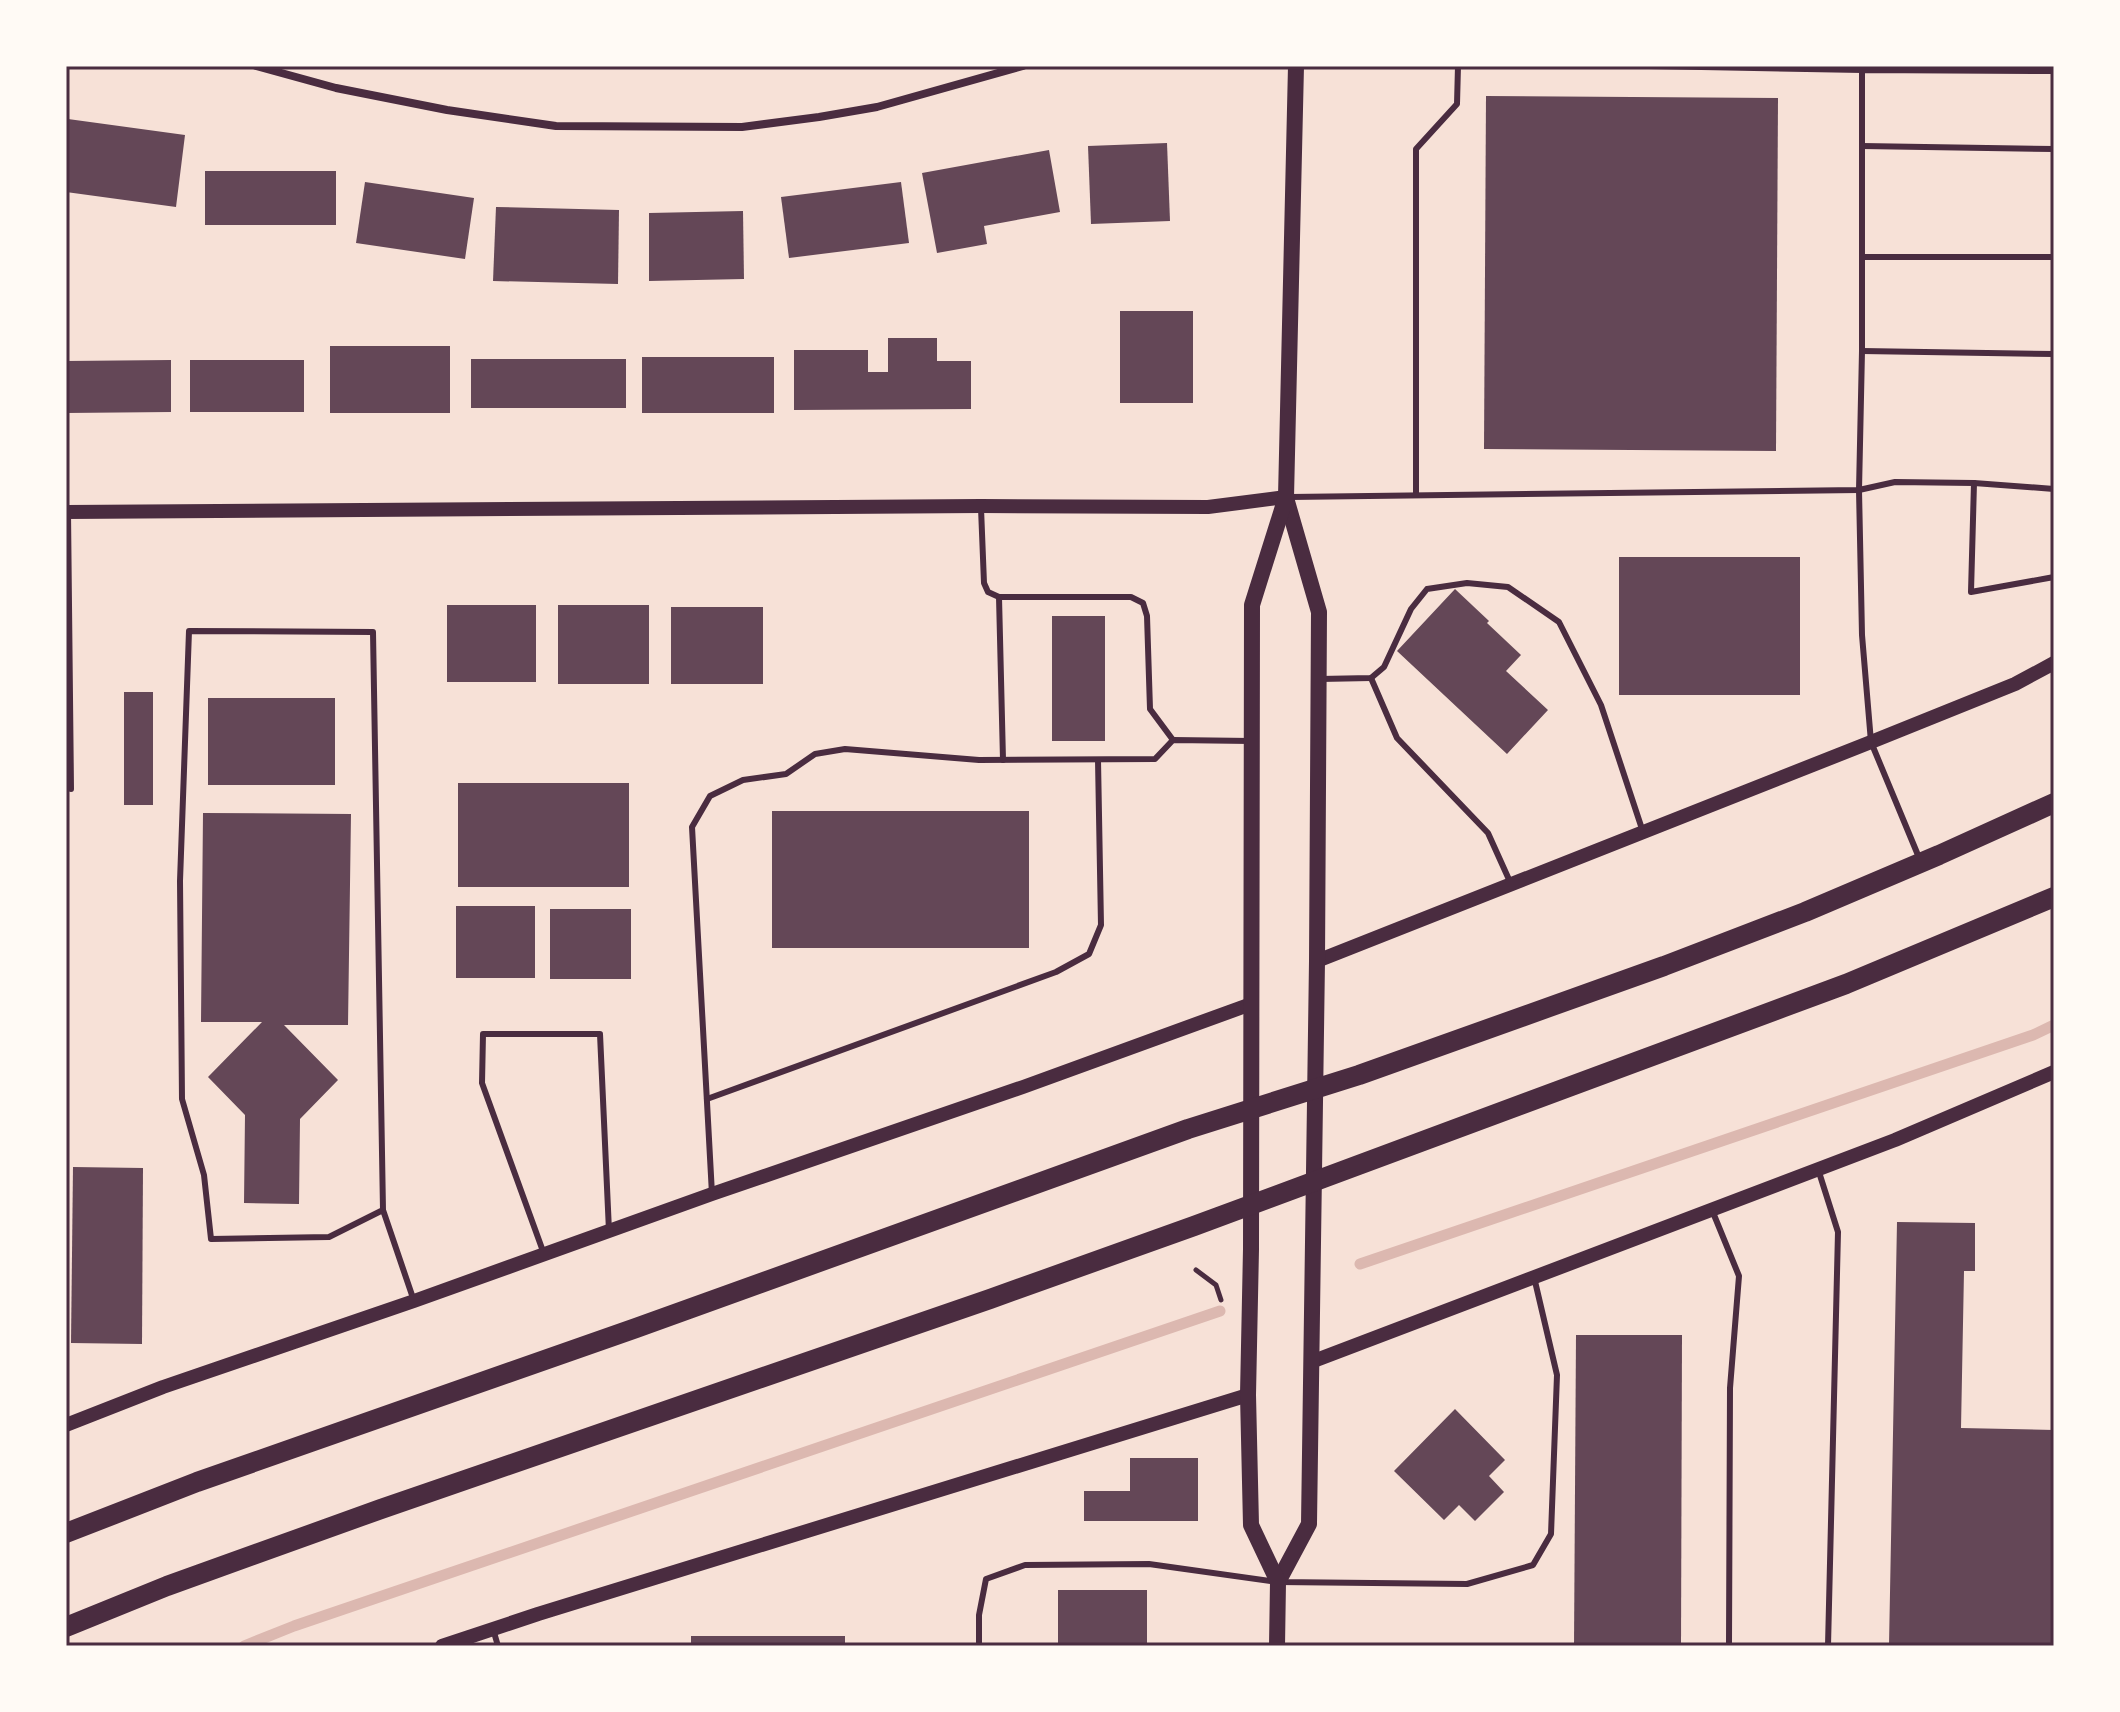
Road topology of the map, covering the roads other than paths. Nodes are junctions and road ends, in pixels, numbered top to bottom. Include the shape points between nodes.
1 (256, 66) edge
2 (1023, 66) edge
3 (1296, 66) edge
4 (1458, 66) edge
5 (1649, 66) edge
6 (1969, 68) edge
7 (1862, 70) junction
8 (2054, 71) edge
9 (1862, 146) junction
10 (2054, 149) edge
11 (1862, 257) junction
12 (2054, 257) edge
13 (1862, 351) junction
14 (2054, 354) edge
15 (1974, 483) junction
16 (2054, 489) edge
17 (1859, 490) junction
18 (1416, 495) junction
19 (1286, 497) junction
20 (981, 506) junction
21 (67, 512) edge
22 (2054, 577) edge
23 (999, 597) junction
24 (2054, 663) edge
25 (1371, 678) junction
26 (1318, 679) junction
27 (1173, 740) junction
28 (1251, 741) junction
29 (1871, 742) junction
30 (1003, 760) junction
31 (1098, 760) junction
32 (71, 789) dead end
33 (2054, 803) edge
34 (1643, 832) junction
35 (1921, 863) junction
36 (1511, 884) junction
37 (2054, 897) edge
38 (1317, 961) junction
39 (1251, 1004) junction
40 (2054, 1072) edge
41 (1315, 1089) junction
42 (707, 1099) junction
43 (1251, 1109) junction
44 (1818, 1169) junction
45 (1314, 1180) junction
46 (712, 1194) junction
47 (1251, 1204) junction
48 (383, 1210) junction
49 (1712, 1210) junction
50 (609, 1231) junction
51 (545, 1254) junction
52 (1534, 1277) junction
53 (414, 1301) junction
54 (1311, 1362) junction
55 (1248, 1395) junction
56 (66, 1425) edge
57 (66, 1533) edge
58 (1278, 1582) junction
59 (66, 1627) edge
60 (493, 1629) junction
61 (442, 1646) edge
62 (498, 1646) edge
63 (979, 1646) edge
64 (1277, 1646) edge
65 (1729, 1646) edge
66 (1828, 1646) edge

1 - 2 street via 336,88 556,126 742,127 877,107
3 - 19 main road
4 - 18 lane via 1457,104 1416,149
5 - 7 lane
6 - 7 lane
6 - 8 lane
7 - 9 lane
9 - 10 lane
9 - 11 lane
11 - 12 lane
11 - 13 lane
13 - 14 lane
13 - 17 lane
15 - 16 lane
15 - 17 lane via 1895,482
15 - 22 lane via 1971,592
17 - 18 lane
17 - 29 lane
18 - 19 lane
19 - 20 street via 1208,507
19 - 26 main road via 1319,612
19 - 28 main road via 1252,605
20 - 21 street
20 - 23 lane via 984,583
21 - 32 lane
23 - 27 lane via 1131,597 1143,603 1150,709
23 - 30 lane
24 - 29 street
25 - 26 lane
25 - 34 lane via 1384,667 1411,609 1427,589 1467,583 1508,587 1559,622 1601,705
25 - 36 lane via 1397,738 1488,833
26 - 38 main road
27 - 28 lane
27 - 31 lane via 1155,759
28 - 39 main road
29 - 34 street
29 - 35 lane
30 - 31 lane
30 - 42 lane via 845,749 815,754 786,774 743,780 710,796 692,827
31 - 42 lane via 1101,925 1089,954 1056,972
33 - 35 main road
34 - 36 street
35 - 41 main road via 1664,966
36 - 38 street
37 - 45 main road via 1846,984
38 - 41 main road
39 - 43 main road
39 - 46 street
40 - 44 street
41 - 43 main road
41 - 45 main road
42 - 46 lane
43 - 47 main road
43 - 57 main road
44 - 49 street
44 - 66 lane via 1838,1232
45 - 47 main road
45 - 54 main road
46 - 50 street
47 - 55 main road
47 - 59 main road via 381,1509
48 - 48 lane via 373,632 189,631 180,881 182,1099 204,1175 211,1239 329,1237
48 - 53 lane
49 - 52 street
49 - 65 lane via 1739,1276 1730,1388
50 - 51 street
50 - 51 lane via 600,1034 483,1034 482,1083
51 - 53 street
52 - 54 street
52 - 58 lane via 1557,1375 1551,1534 1533,1565 1467,1584
53 - 56 street
54 - 58 main road via 1309,1524
55 - 58 main road via 1251,1525
55 - 60 street
58 - 63 lane via 1149,1564 1025,1565 986,1579
58 - 64 main road
60 - 61 street
60 - 62 lane

